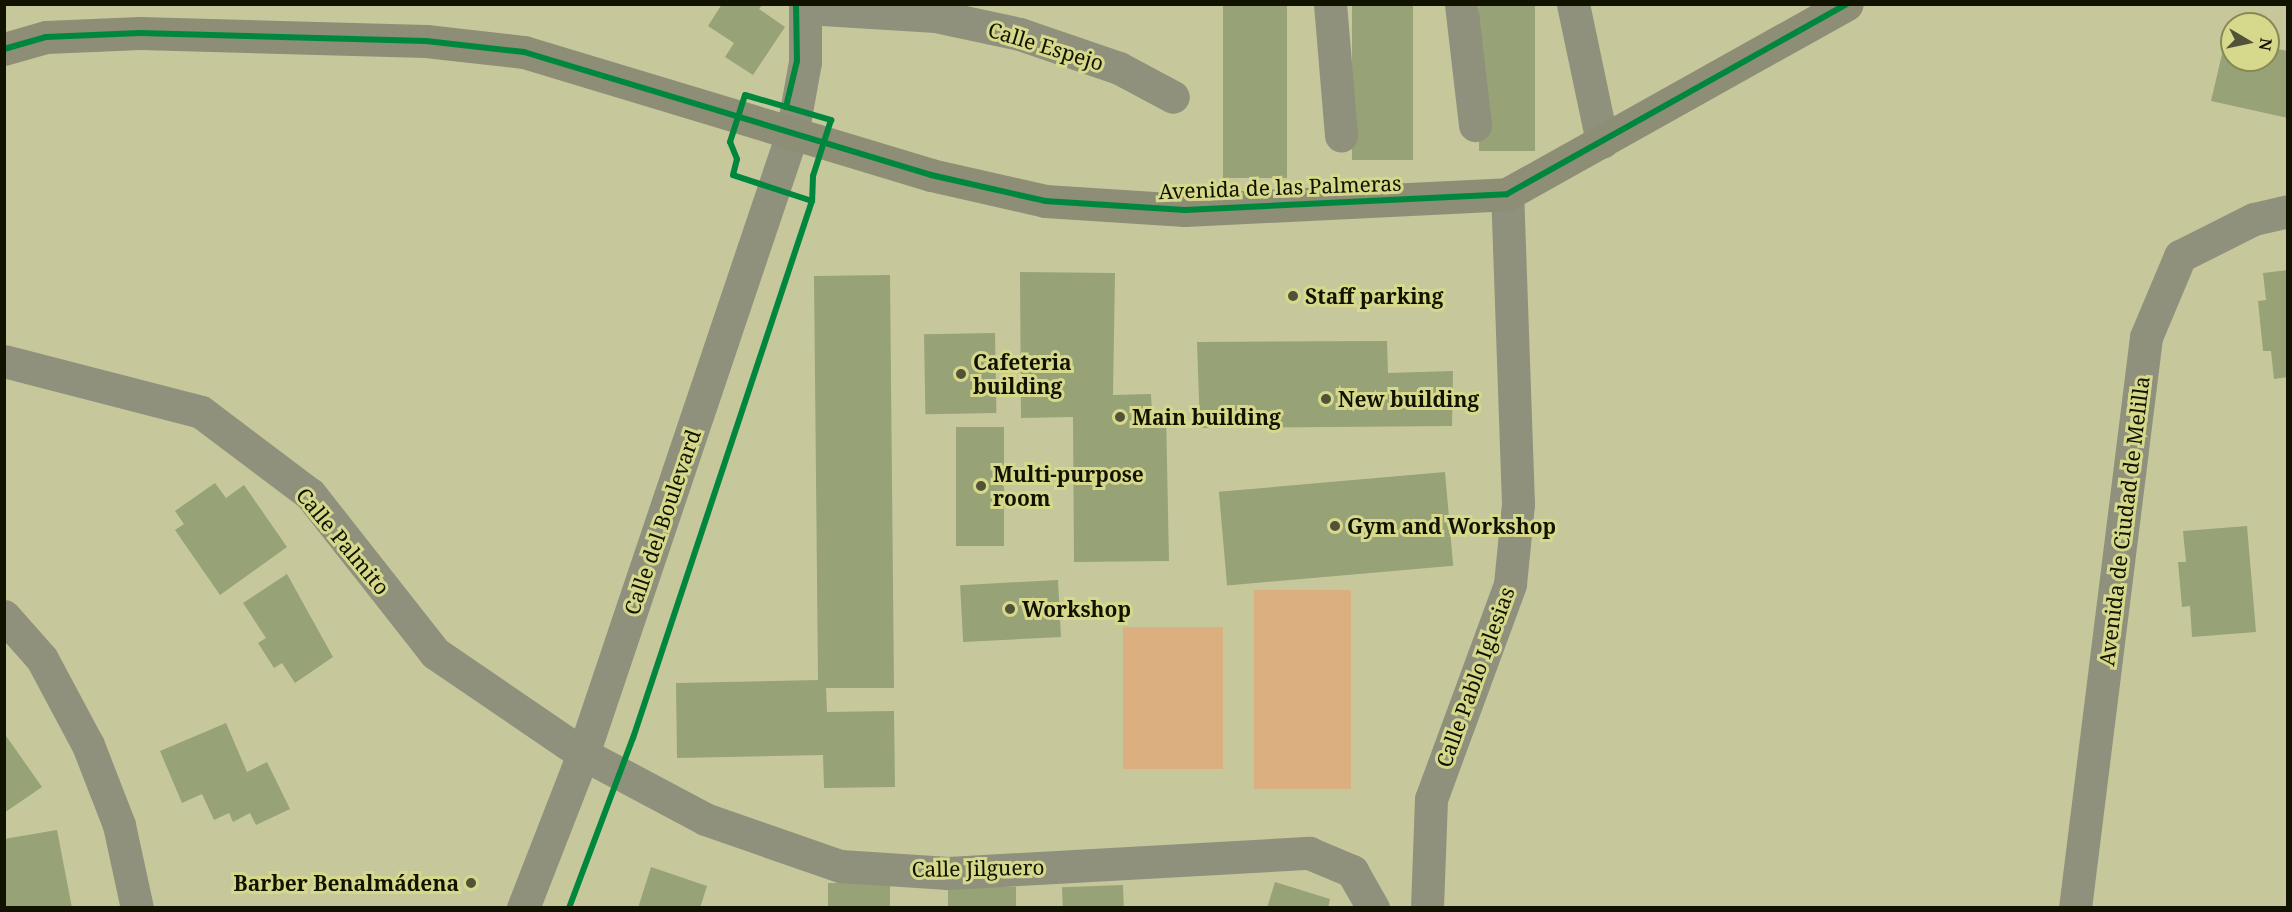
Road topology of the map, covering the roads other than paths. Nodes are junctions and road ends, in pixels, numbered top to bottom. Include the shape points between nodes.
1 (1330, 4) edge
2 (1461, 4) edge
3 (1573, 4) edge
4 (1847, 4) edge
5 (805, 6) edge
6 (4, 49) edge
7 (1173, 97) dead end
8 (1475, 125) dead end
9 (792, 134) junction
10 (1341, 136) dead end
11 (1602, 142) junction
12 (1507, 194) junction
13 (2288, 211) edge
14 (4, 361) edge
15 (4, 616) edge
16 (583, 754) junction
17 (137, 908) edge
18 (523, 908) edge
19 (1373, 908) edge
20 (1427, 908) edge
21 (2075, 908) edge

1 - 10 street
2 - 8 street
3 - 11 street
4 - 11 street, Avenida de las Palmeras
5 - 7 street, Calle Espejo via 936,16 1020,34 1119,68
5 - 9 street, Calle del Boulevard via 805,62
6 - 9 street, Avenida de las Palmeras via 46,37 140,33 426,41 524,52
9 - 12 street, Avenida de las Palmeras via 931,176 1045,201 1185,210
9 - 16 street, Calle del Boulevard
11 - 12 street, Avenida de las Palmeras
12 - 20 street, Calle Pablo Iglesias via 1518,504 1510,584 1431,799
13 - 21 street, Avenida de Ciudad de Melilla via 2254,219 2180,256 2146,336
14 - 16 street, Calle Palmito via 201,412 310,494 435,653
15 - 17 street via 42,659 88,745 119,825
16 - 18 street, Calle del Boulevard
16 - 19 street, Calle Jilguero via 705,819 840,866 948,873 1309,853 1352,871

